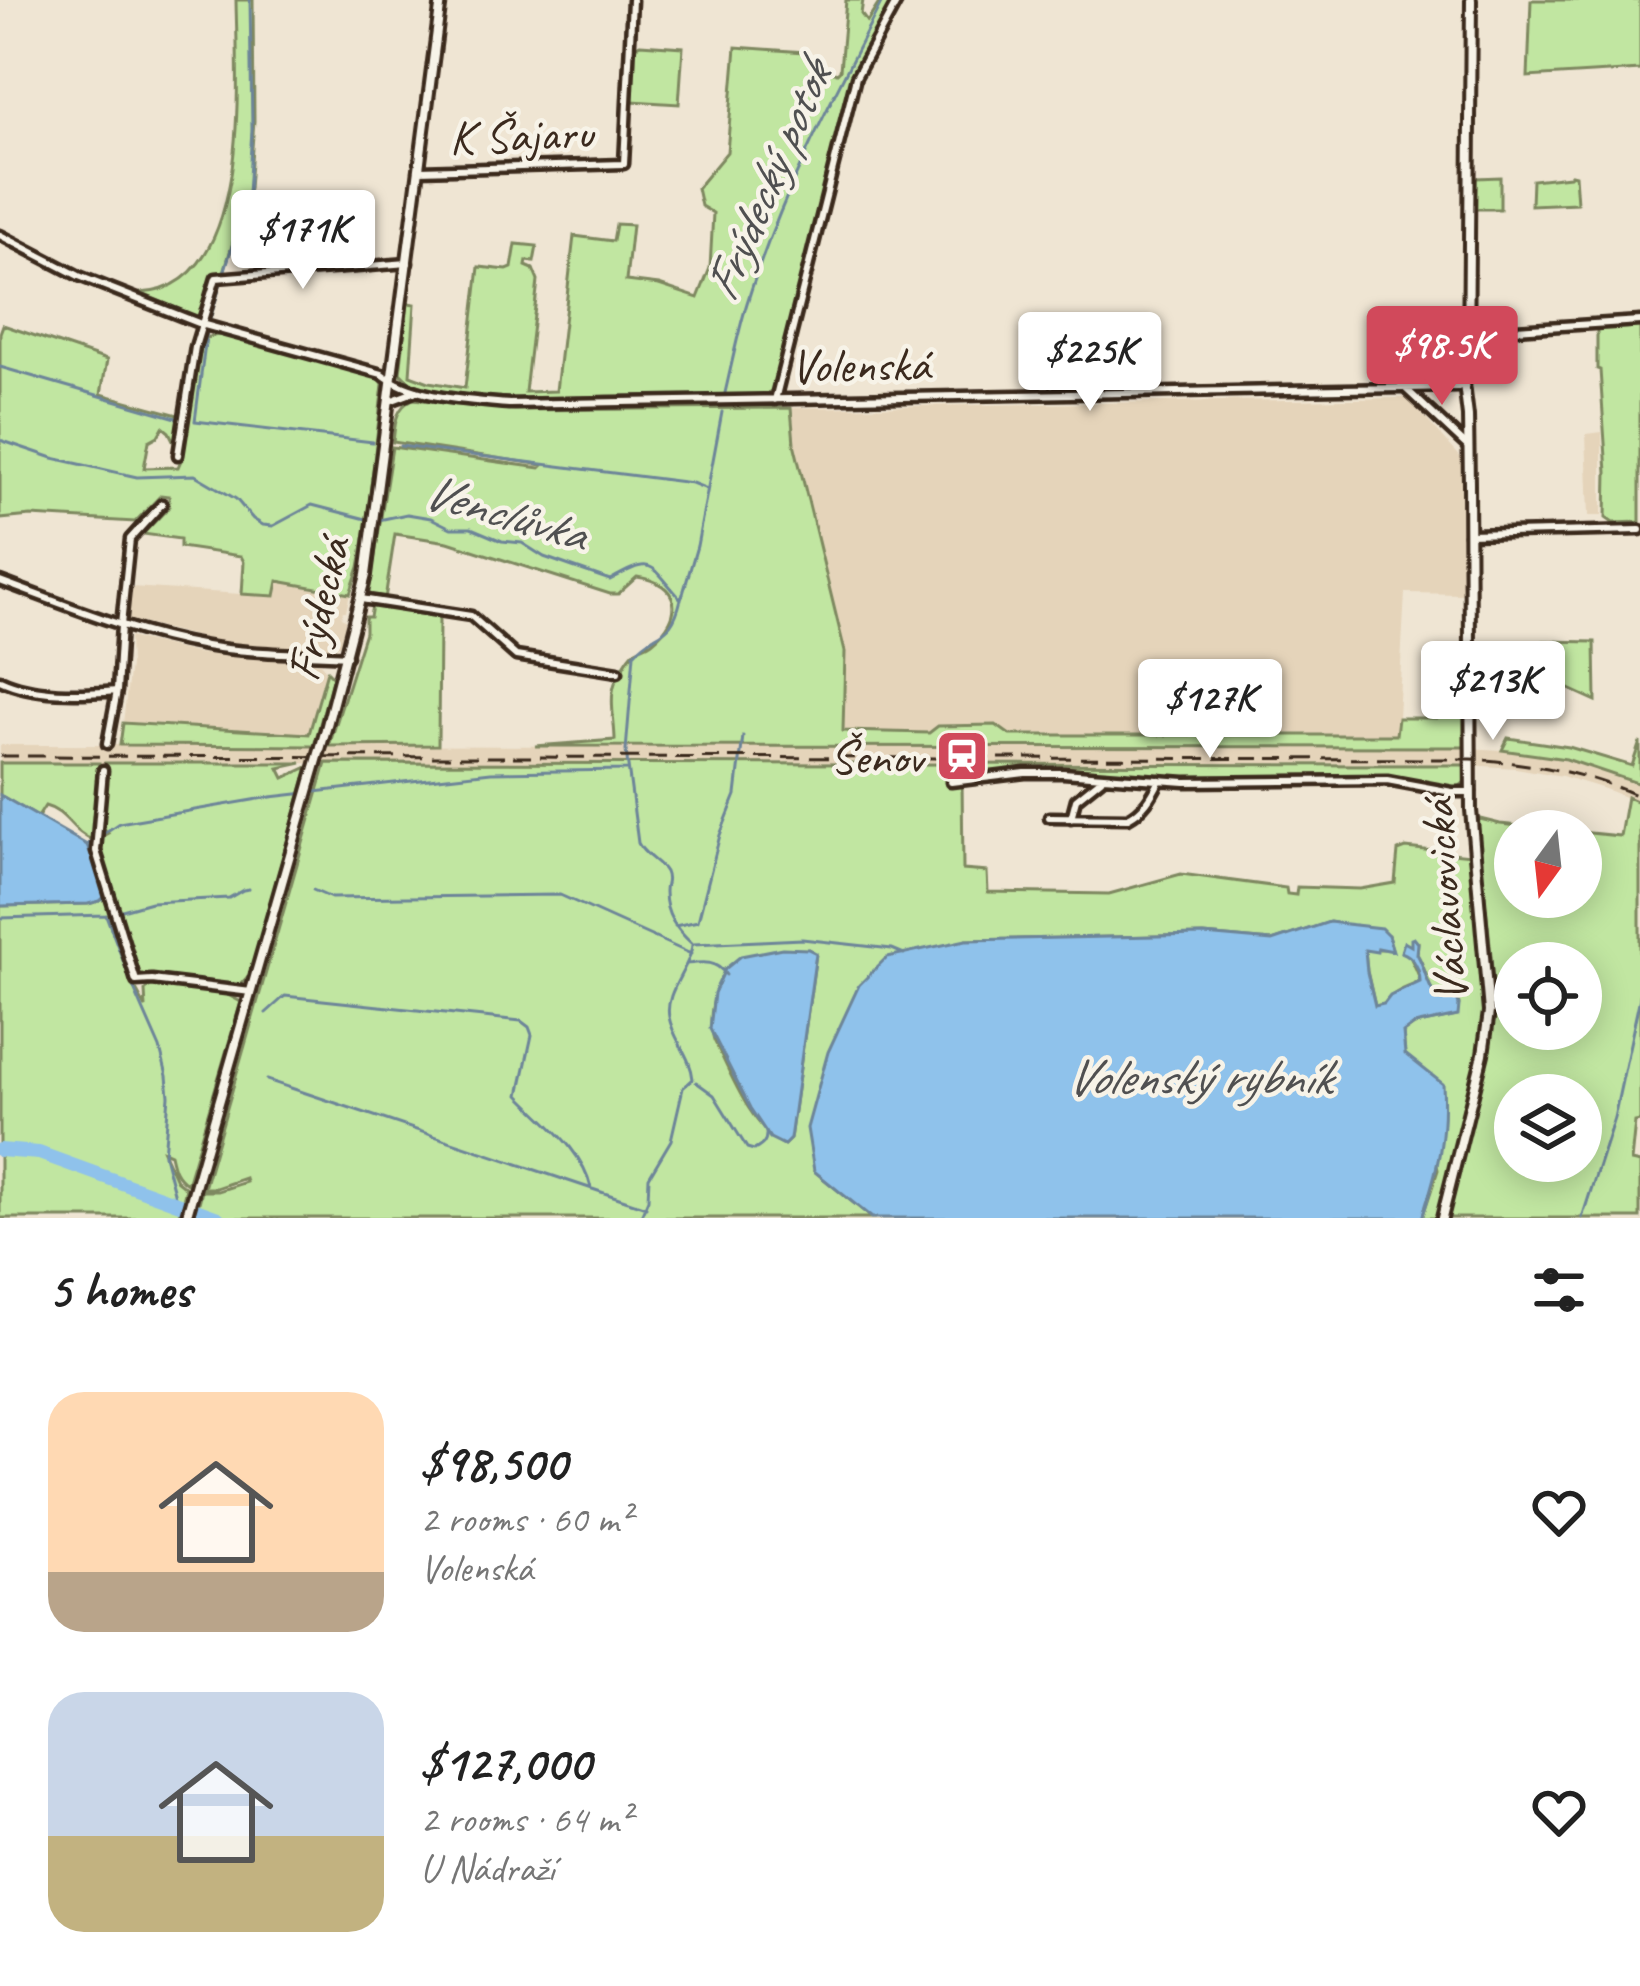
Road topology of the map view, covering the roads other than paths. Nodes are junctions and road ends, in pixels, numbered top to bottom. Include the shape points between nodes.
1 (441, 0) edge
2 (632, 0) edge
3 (898, 0) edge
4 (1471, 0) edge
5 (420, 170) junction
6 (0, 235) edge
7 (408, 263) junction
8 (1640, 321) edge
9 (201, 324) junction
10 (1467, 332) junction
11 (392, 382) junction
12 (1464, 384) junction
13 (1404, 388) junction
14 (420, 390) junction
15 (390, 400) junction
16 (775, 400) junction
17 (1468, 447) junction
18 (178, 455) dead end
19 (162, 504) dead end
20 (1640, 530) edge
21 (1469, 534) junction
22 (0, 581) edge
23 (361, 599) junction
24 (121, 625) junction
25 (347, 656) junction
26 (618, 672) dead end
27 (0, 680) edge
28 (117, 691) junction
29 (107, 744) dead end
30 (103, 770) dead end
31 (1104, 778) junction
32 (1160, 780) junction
33 (951, 782) dead end
34 (1471, 792) junction
35 (1049, 818) dead end
36 (1071, 818) junction
37 (251, 992) junction
38 (186, 1218) edge
39 (1442, 1218) edge

1 - 5 main road, Frýdecká
2 - 5 street, K Šajaru via 624,164
3 - 16 street via 856,77
4 - 10 main road, Václavovická
5 - 7 main road, Frýdecká
6 - 9 street, Volenská
7 - 9 street via 216,278
7 - 11 main road, Frýdecká
8 - 10 street
9 - 11 street, Volenská
9 - 18 street
10 - 12 main road, Václavovická
11 - 14 street, Volenská
11 - 15 main road, Frýdecká
12 - 13 street, Volenská
12 - 17 main road, Václavovická
13 - 16 street, Volenská
13 - 17 street
14 - 15 street
14 - 16 street, Volenská via 509,404
15 - 23 main road, Frýdecká
17 - 21 main road, Václavovická
19 - 24 street via 130,539
20 - 21 street
21 - 34 main road, Václavovická
22 - 24 street
23 - 25 main road, Frýdecká
23 - 26 street via 471,616 513,655
24 - 25 street via 216,648
24 - 28 street
25 - 37 main road, Frýdecká, bridge
27 - 28 street via 37,690
28 - 29 street
30 - 37 street via 96,851 136,981
31 - 32 street
31 - 33 street via 1025,773
31 - 36 street via 1076,799
32 - 34 street via 1387,780
32 - 36 street via 1128,818
34 - 39 main road, Václavovická via 1489,1012
35 - 36 street
37 - 38 main road, Frýdecká

